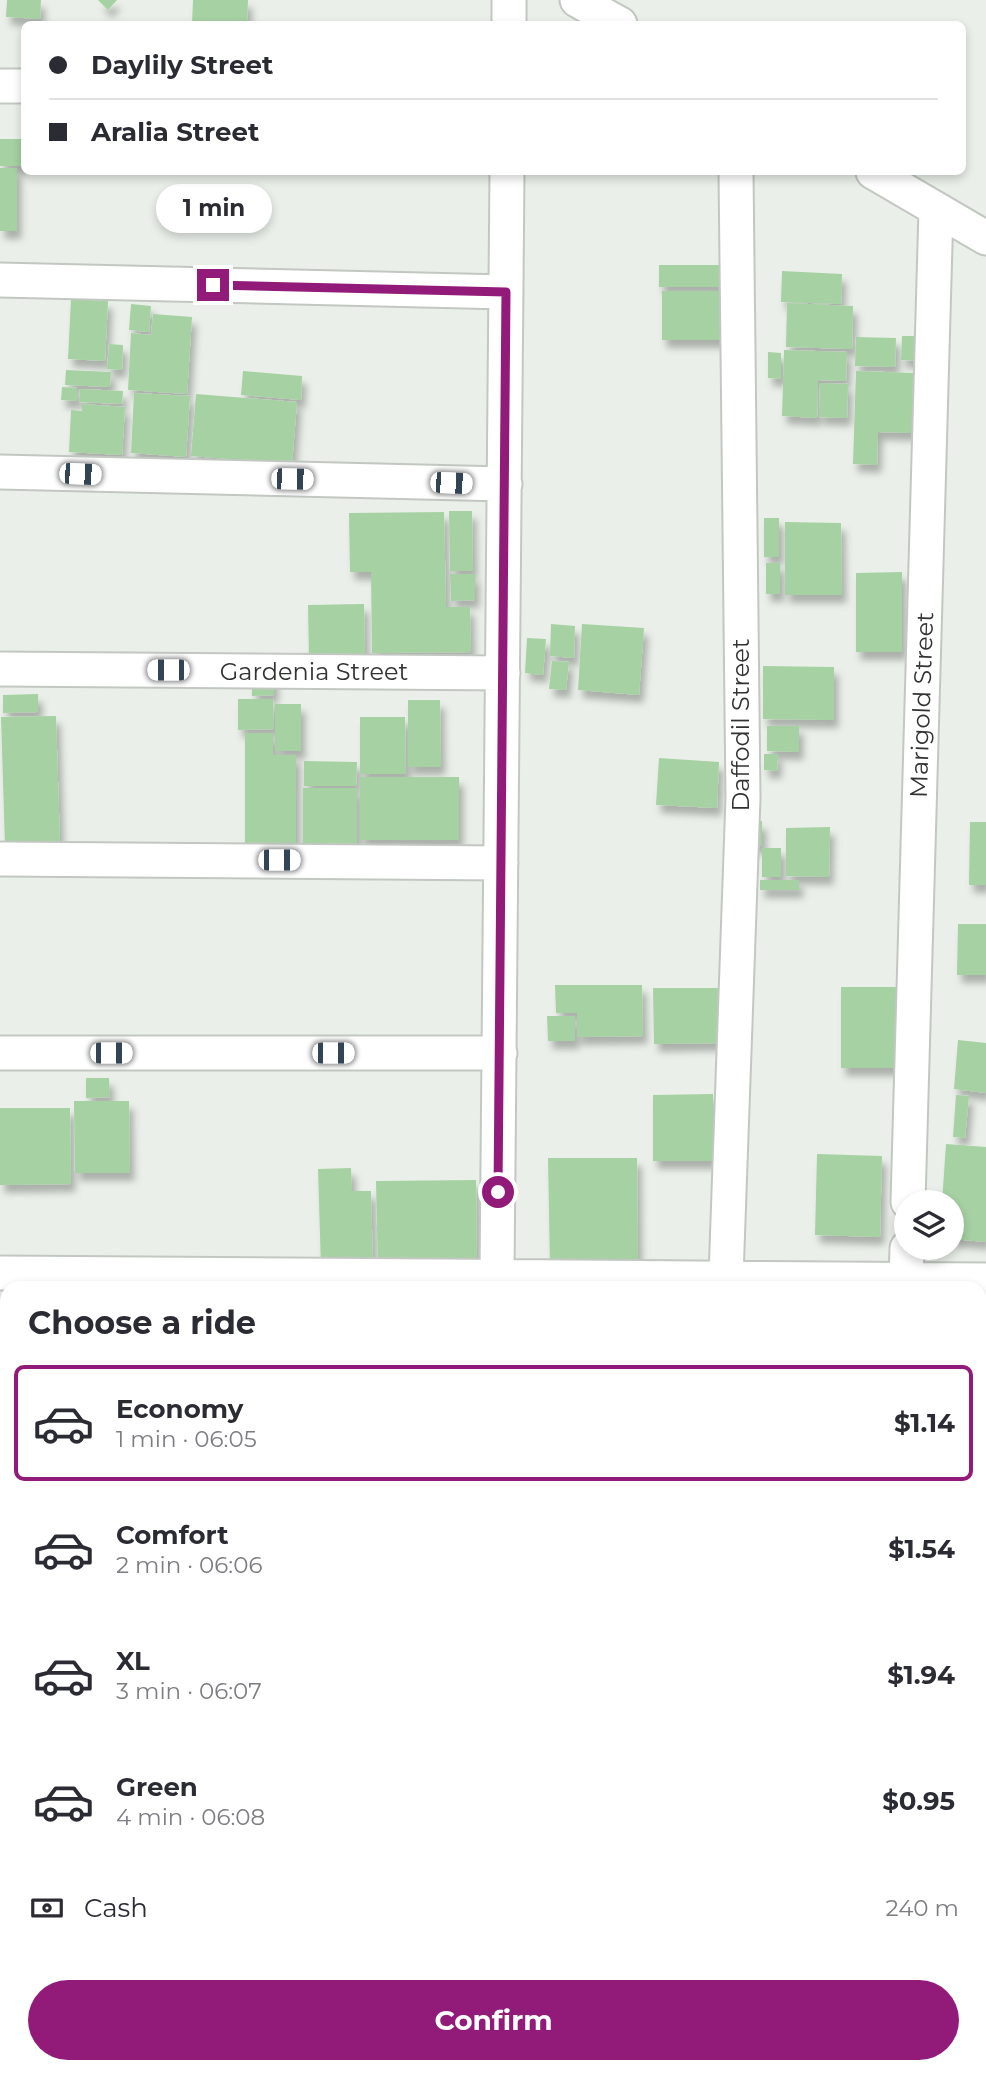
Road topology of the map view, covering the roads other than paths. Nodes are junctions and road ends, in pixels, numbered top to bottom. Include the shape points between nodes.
1 (509, 0) edge
2 (577, 0) edge
3 (509, 21) edge
4 (615, 21) edge
5 (0, 86) edge
6 (21, 86) edge
7 (507, 175) edge
8 (736, 175) edge
9 (878, 175) edge
10 (936, 209) junction
11 (986, 239) edge
12 (0, 280) edge
13 (506, 292) junction
14 (0, 472) edge
15 (505, 484) junction
16 (0, 669) edge
17 (503, 673) junction
18 (0, 859) edge
19 (501, 863) junction
20 (0, 1053) edge
21 (499, 1053) junction
22 (908, 1190) edge
23 (907, 1260) edge
24 (0, 1273) edge
25 (497, 1275) junction
26 (726, 1278) junction
27 (906, 1280) junction
28 (986, 1280) edge

1 - 3 street
2 - 4 street
5 - 6 street
7 - 13 street
8 - 26 street, Daffodil Street via 743,798
9 - 10 street
10 - 11 street
10 - 22 street, Marigold Street
12 - 13 street
13 - 15 street
14 - 15 street
15 - 17 street
16 - 17 street, Gardenia Street
17 - 19 street
18 - 19 street
19 - 21 street
20 - 21 street
21 - 25 street
23 - 27 street
24 - 25 street
25 - 26 street
26 - 27 street
27 - 28 street

